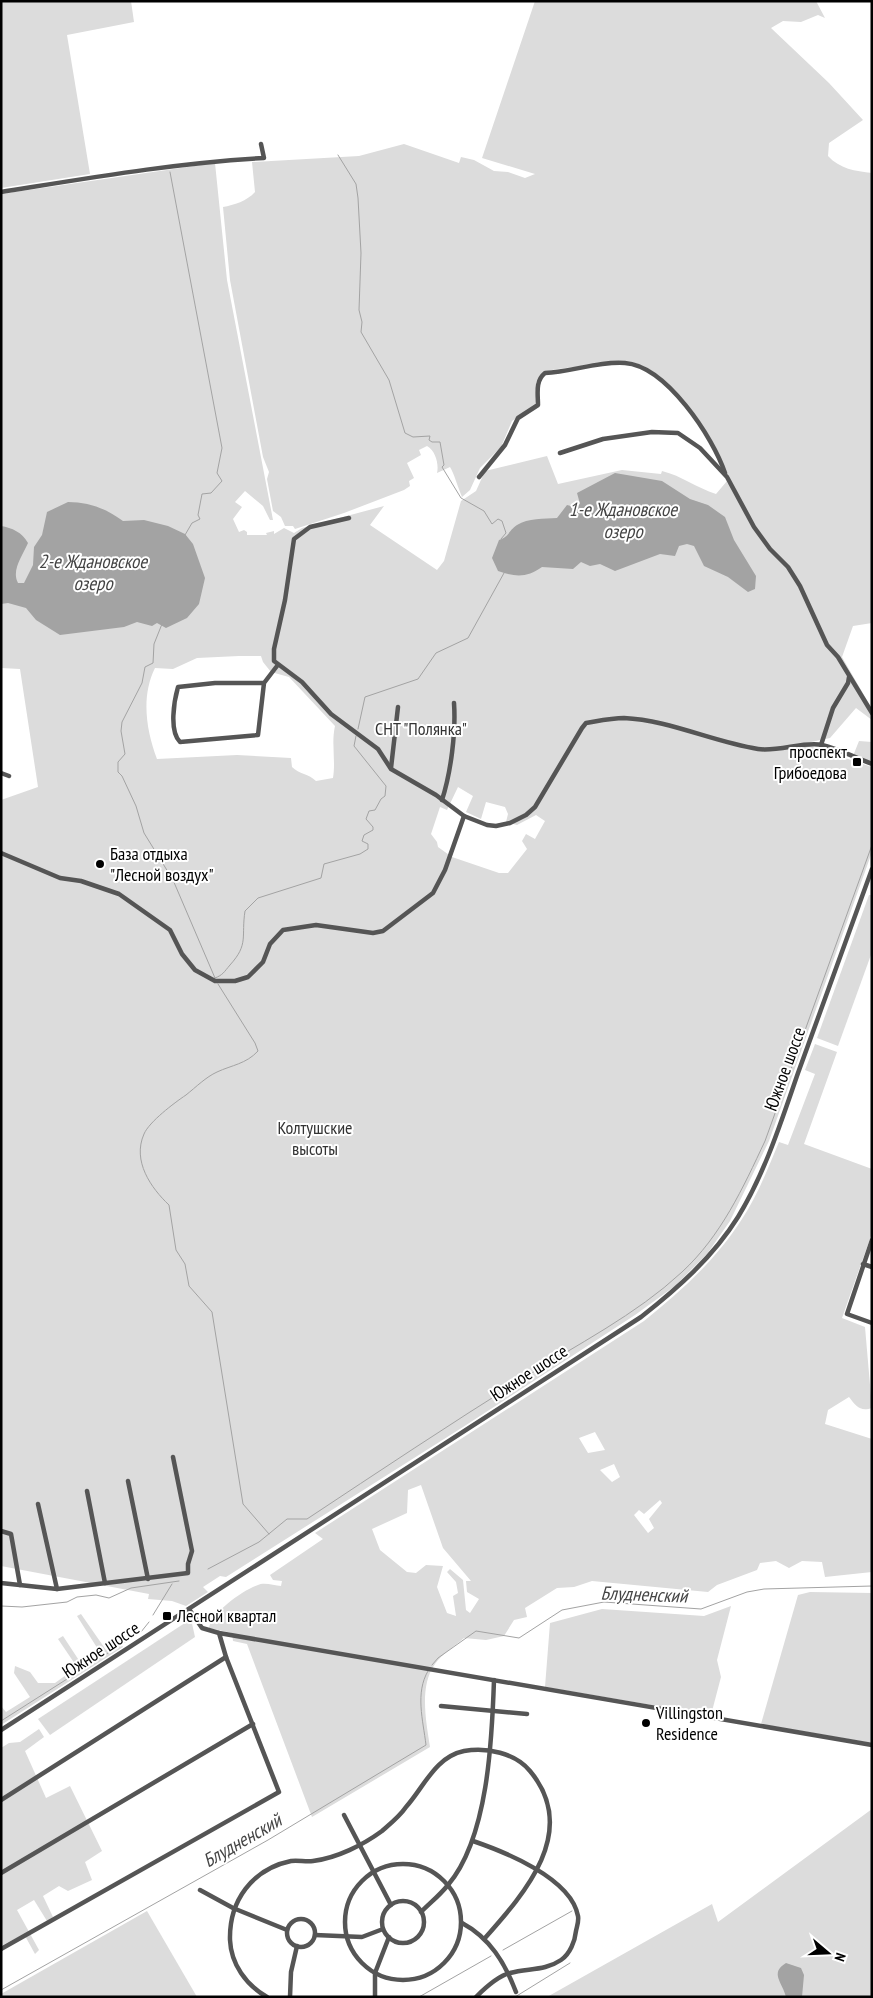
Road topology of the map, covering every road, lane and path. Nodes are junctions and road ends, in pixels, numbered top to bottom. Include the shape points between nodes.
1 (261, 144) dead end
2 (1, 192) edge
3 (560, 452) dead end
4 (480, 477) dead end
5 (727, 477) junction
6 (350, 518) dead end
7 (277, 666) junction
8 (848, 676) junction
9 (264, 683) junction
10 (454, 703) dead end
11 (398, 707) dead end
12 (872, 713) edge
13 (821, 745) junction
14 (872, 764) edge
15 (391, 769) junction
16 (1, 773) edge
17 (9, 776) dead end
18 (442, 800) junction
19 (464, 816) junction
20 (1, 853) edge
21 (872, 869) edge
22 (872, 1240) edge
23 (863, 1264) junction
24 (872, 1267) edge
25 (872, 1323) edge
26 (173, 1458) dead end
27 (128, 1481) dead end
28 (87, 1491) dead end
29 (38, 1504) dead end
30 (1, 1530) edge
31 (148, 1578) junction
32 (1, 1583) edge
33 (105, 1583) junction
34 (20, 1585) junction
35 (57, 1588) junction
36 (189, 1609) junction
37 (219, 1633) junction
38 (226, 1657) junction
39 (494, 1680) junction
40 (441, 1706) dead end
41 (493, 1710) junction
42 (527, 1714) dead end
43 (253, 1724) junction
44 (1, 1730) edge
45 (872, 1745) edge
46 (492, 1751) junction
47 (1, 1800) edge
48 (344, 1815) dead end
49 (473, 1841) junction
50 (360, 1845) junction
51 (538, 1869) junction
52 (374, 1871) junction
53 (1, 1872) edge
54 (449, 1884) junction
55 (200, 1890) dead end
56 (391, 1904) junction
57 (233, 1908) junction
58 (421, 1912) junction
59 (462, 1923) junction
60 (383, 1929) junction
61 (287, 1930) junction
62 (315, 1935) junction
63 (347, 1937) junction
64 (389, 1937) junction
65 (485, 1938) junction
66 (297, 1946) junction
67 (1, 1949) edge
68 (375, 1973) junction
69 (509, 1973) junction
70 (516, 1992) dead end
71 (267, 1997) edge
72 (290, 1997) edge
73 (375, 1997) edge
74 (476, 1997) edge

1 - 2 street via 264,158 202,162
3 - 5 street via 629,434 678,433 707,455
4 - 5 street via 504,445 518,418 538,405 537,388 545,373 568,372 612,362 636,365 664,381 712,446
5 - 8 street via 754,527 800,586 820,631
6 - 7 street via 310,527 294,539 274,650
7 - 9 street
7 - 15 street via 302,682 331,714 378,749
8 - 12 street
8 - 13 street via 848,684 834,708
9 - 9 street via 178,687 173,716 180,742 258,735
10 - 18 street via 455,730
11 - 15 street
13 - 14 street
13 - 19 street via 760,750 623,718 586,723 540,800 526,815 496,826
15 - 18 street
16 - 17 street
18 - 19 street
19 - 20 street via 445,870 433,893 383,930 373,933 316,925 284,930 270,944 257,969 248,977 229,981 209,980 195,970 182,954 170,930 119,894 81,881 60,878
21 - 36 street, Южное шоссе via 763,1168 738,1218 708,1258 676,1290 641,1317
22 - 23 street
23 - 24 street
23 - 25 street via 847,1314
26 - 31 street via 192,1551 188,1573
27 - 31 street
28 - 33 street
29 - 35 street
30 - 34 street via 11,1534
31 - 33 street
32 - 34 street
33 - 35 street
34 - 35 street
36 - 37 street via 202,1628
36 - 44 street, Южное шоссе
37 - 38 street
37 - 39 street
38 - 43 street
38 - 47 street
39 - 41 street
39 - 45 street
40 - 41 street
41 - 42 street
41 - 46 street
43 - 53 street
43 - 67 street via 279,1792
46 - 49 street
46 - 50 street via 464,1751 445,1759 433,1769 406,1808
46 - 51 street via 509,1755 525,1766 541,1785 550,1808 550,1830
48 - 50 street
49 - 51 street
49 - 54 street
50 - 52 street
50 - 57 street via 313,1861 292,1860 269,1868 248,1883
51 - 65 street via 526,1891
51 - 69 street via 553,1880 574,1905 578,1917 575,1941 562,1959 543,1969
52 - 54 street via 399,1863 418,1864
52 - 56 street
52 - 63 street via 353,1892 346,1909
54 - 58 street
54 - 59 street via 458,1900
55 - 57 street
56 - 58 street via 404,1901
56 - 60 street via 383,1915
57 - 61 street
57 - 71 street via 230,1951 239,1970 254,1989
58 - 64 street via 423,1925 417,1937 398,1942
59 - 65 street
59 - 68 street via 454,1952 427,1976 392,1980
60 - 63 street via 362,1937
60 - 64 street
61 - 62 street via 295,1920 304,1919 314,1927
61 - 66 street via 290,1940
62 - 63 street
62 - 66 street via 310,1943
63 - 68 street via 360,1962
64 - 68 street
65 - 69 street
66 - 72 street
68 - 73 street
69 - 70 street
69 - 74 street

